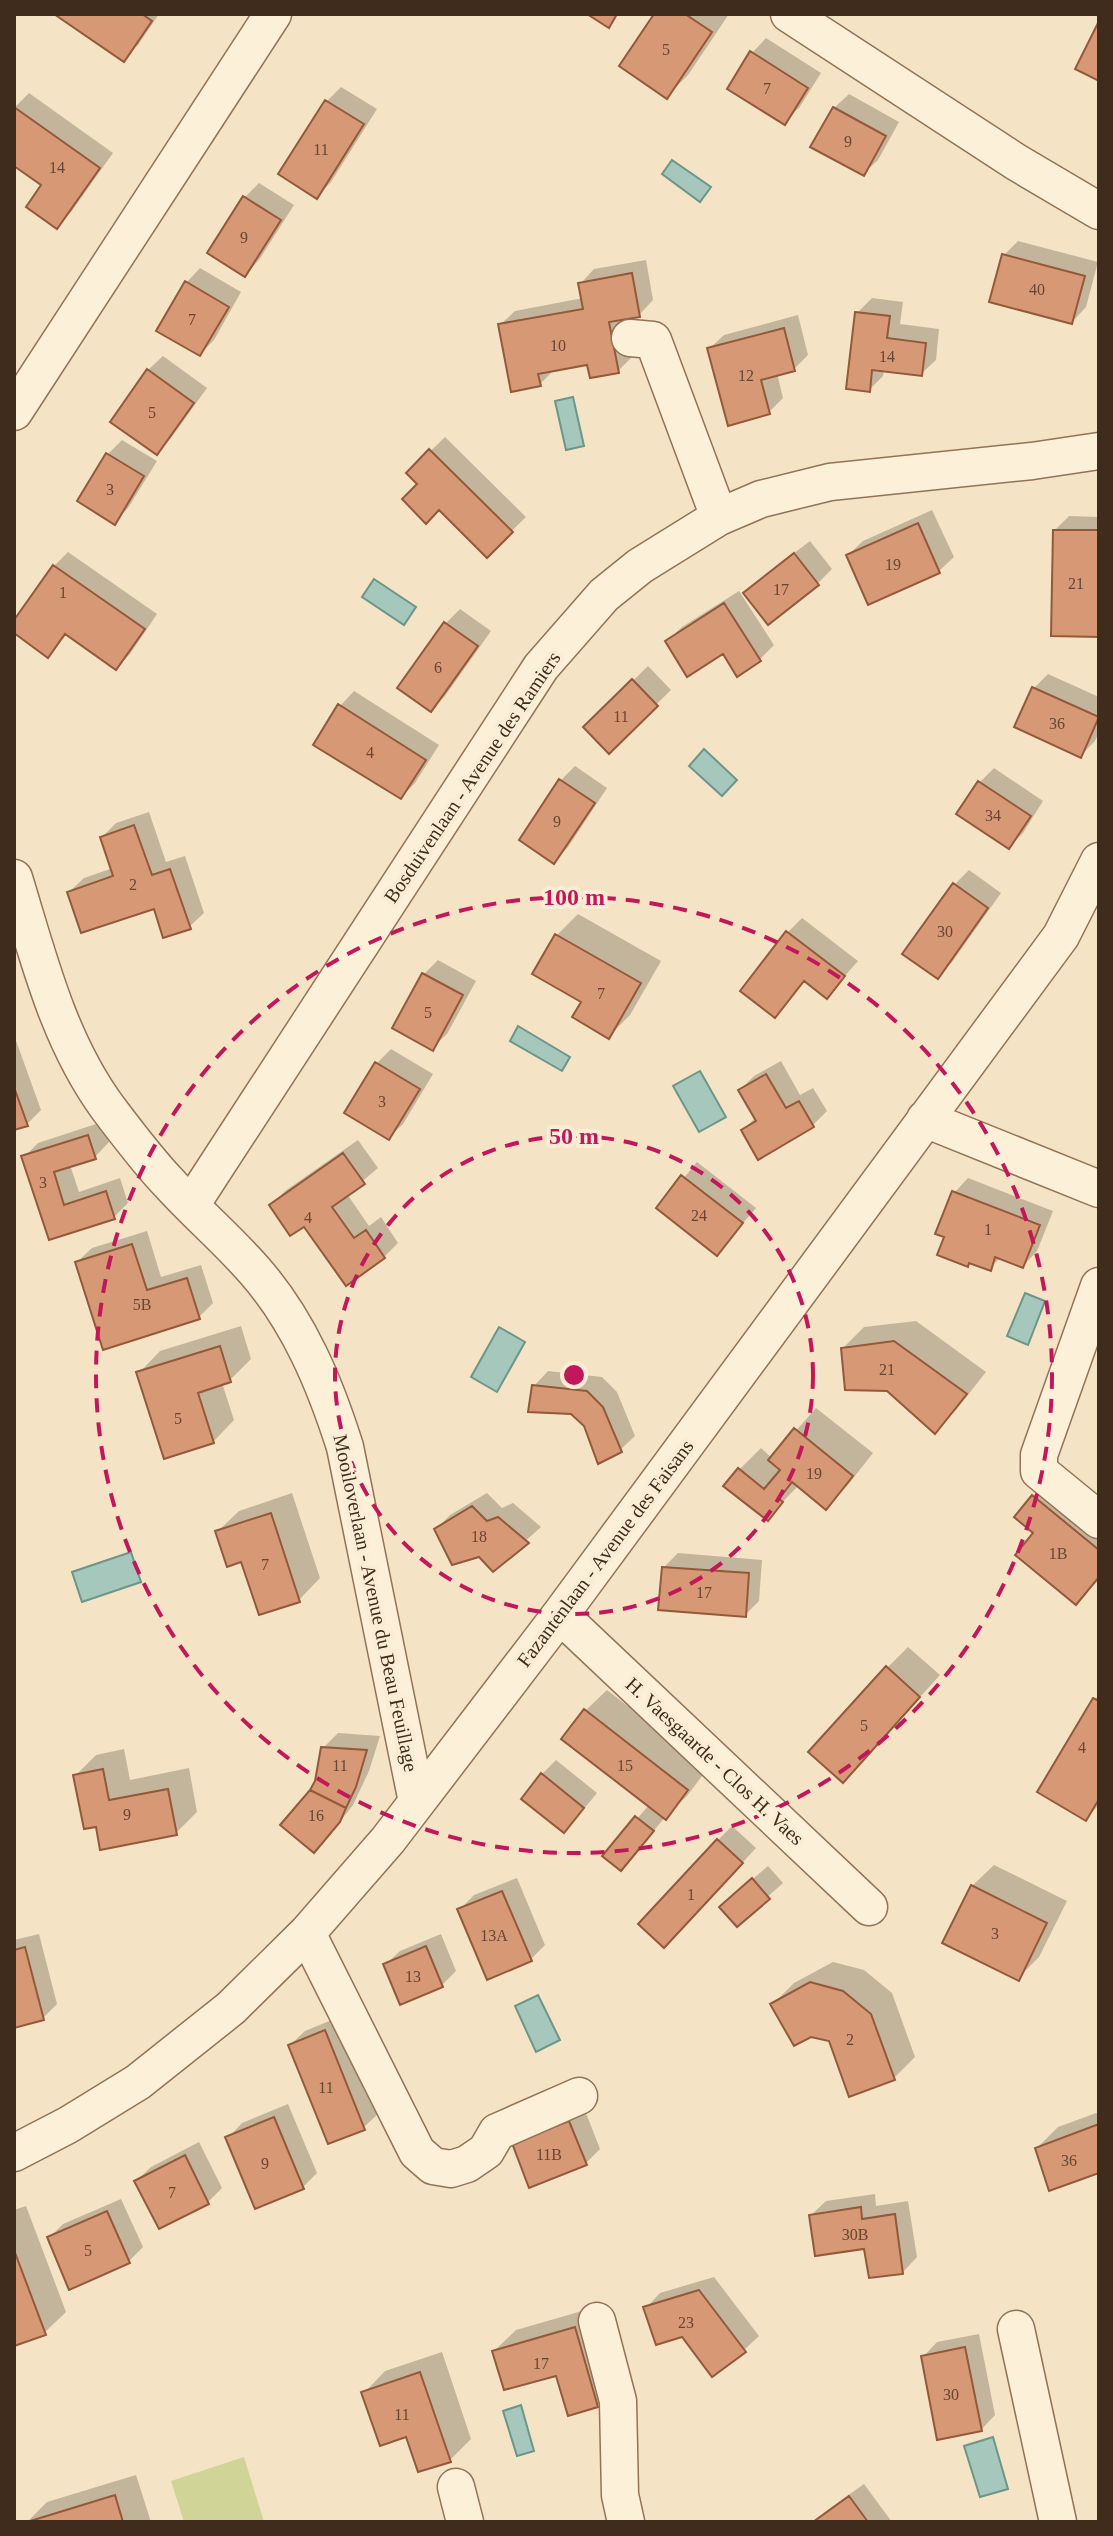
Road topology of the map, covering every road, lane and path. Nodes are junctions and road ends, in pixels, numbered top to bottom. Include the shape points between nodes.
1 (273, 14) edge
2 (789, 14) edge
3 (1099, 211) edge
4 (630, 338) dead end
5 (14, 412) edge
6 (1099, 451) edge
7 (719, 517) junction
8 (1099, 861) edge
9 (14, 878) edge
10 (925, 1119) junction
11 (1099, 1189) edge
12 (191, 1205) junction
13 (1099, 1286) edge
14 (1099, 1520) edge
15 (560, 1615) junction
16 (417, 1802) junction
17 (869, 1907) dead end
18 (307, 1933) junction
19 (579, 2096) dead end
20 (14, 2153) edge
21 (597, 2321) dead end
22 (1016, 2329) dead end
23 (456, 2487) dead end
24 (465, 2522) edge
25 (626, 2522) edge
26 (1058, 2522) edge

1 - 5 street
2 - 3 street
4 - 7 street via 653,340
6 - 7 street, Bosduivenlaan - Avenue des Ramiers via 830,482 761,499
7 - 12 street, Bosduivenlaan - Avenue des Ramiers via 604,595 541,667
8 - 10 street, Fazantenlaan - Avenue des Faisans via 1061,936
9 - 12 street, Mooiloverlaan - Avenue du Beau Feuillage via 47,987 79,1062 106,1106
10 - 11 street
10 - 15 street, Fazantenlaan - Avenue des Faisans
12 - 16 street, Mooiloverlaan - Avenue du Beau Feuillage via 275,1298 329,1395 345,1447
13 - 14 street via 1039,1455 1039,1471
15 - 16 street, Fazantenlaan - Avenue des Faisans
15 - 17 street, H. Vaesgaarde - Clos H. Vaes
16 - 18 street, Fazantenlaan - Avenue des Faisans
18 - 19 street via 417,2152 433,2166 451,2169 467,2164 486,2151 497,2132
18 - 20 street, Fazantenlaan - Avenue des Faisans via 231,2008 138,2082
21 - 25 street via 618,2401 620,2495
22 - 26 street
23 - 24 street

